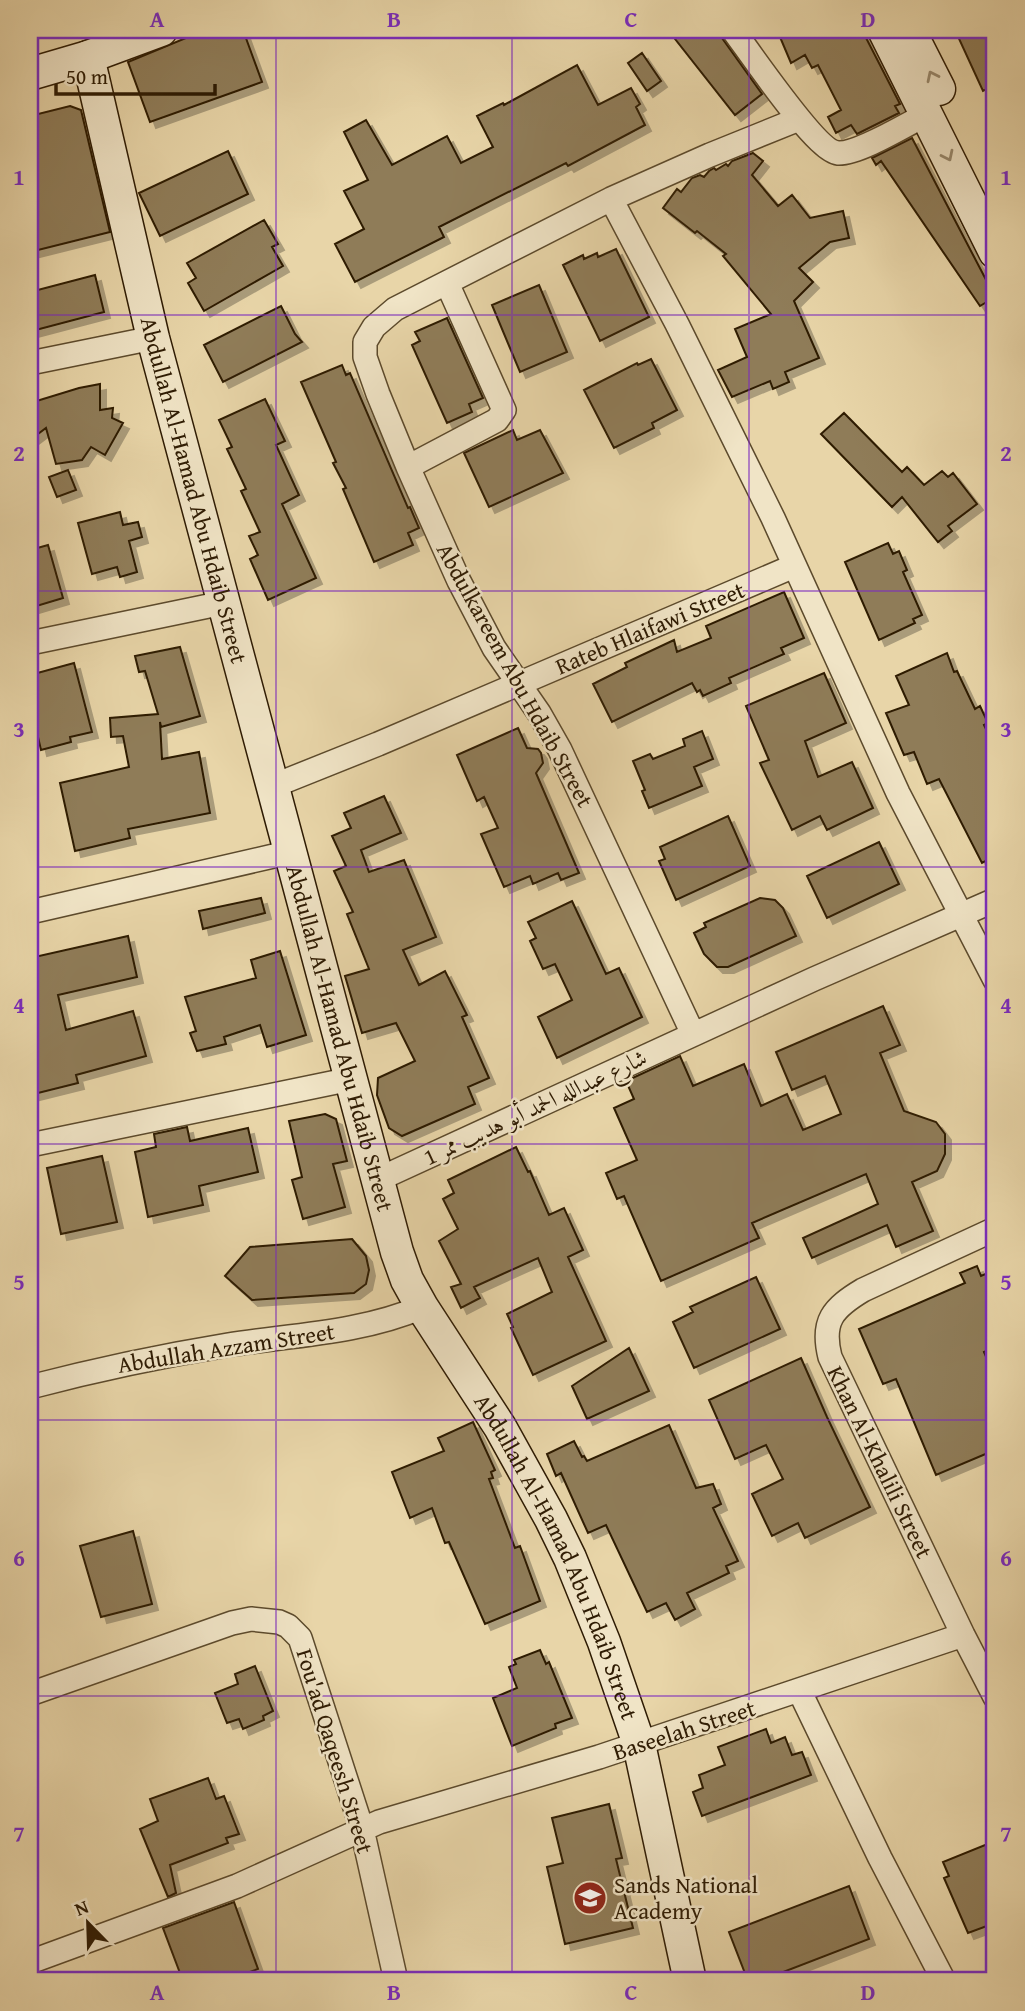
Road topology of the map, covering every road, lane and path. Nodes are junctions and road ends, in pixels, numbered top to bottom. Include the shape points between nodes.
1 (161, 30) edge
2 (733, 30) edge
3 (884, 30) edge
4 (909, 30) edge
5 (88, 57) junction
6 (30, 74) edge
7 (928, 114) junction
8 (799, 119) junction
9 (611, 199) junction
10 (995, 203) edge
11 (995, 252) edge
12 (447, 283) junction
13 (153, 338) junction
14 (30, 363) edge
15 (408, 467) junction
16 (794, 566) junction
17 (223, 603) junction
18 (30, 643) edge
19 (518, 684) junction
20 (273, 786) junction
21 (291, 852) junction
22 (995, 900) edge
23 (30, 912) edge
24 (963, 914) junction
25 (995, 980) edge
26 (693, 1034) junction
27 (351, 1079) junction
28 (30, 1145) edge
29 (377, 1180) junction
30 (995, 1229) edge
31 (422, 1307) junction
32 (30, 1387) edge
33 (963, 1635) junction
34 (800, 1692) junction
35 (30, 1694) edge
36 (995, 1697) edge
37 (639, 1744) junction
38 (362, 1829) junction
39 (30, 1962) edge
40 (396, 1981) edge
41 (690, 1981) edge
42 (944, 1981) edge

1 - 5 street
2 - 8 street
3 - 7 street
10 -> 4 street
5 - 6 street
5 - 13 street, Abdullah Al-Hamad Abu Hdaib Street
7 - 8 street via 856,149 837,153
7 -> 11 street
8 - 9 street, Abdulkareem Abu Hdaib Street
9 - 12 street, Abdulkareem Abu Hdaib Street
9 - 16 street
12 - 15 street, Abdulkareem Abu Hdaib Street via 395,309 365,342 365,357
12 - 15 street via 504,410 497,420
13 - 14 street
13 - 17 street, Abdullah Al-Hamad Abu Hdaib Street
15 - 19 street, Abdulkareem Abu Hdaib Street via 459,581
16 - 19 street, Rateb Hlaifawi Street
16 - 24 street via 892,780
17 - 18 street
17 - 20 street, Abdullah Al-Hamad Abu Hdaib Street
19 - 20 street, Rateb Hlaifawi Street
19 - 26 street, Abdulkareem Abu Hdaib Street via 560,750
20 - 21 street, Abdullah Al-Hamad Abu Hdaib Street
21 - 23 street
21 - 27 street, Abdullah Al-Hamad Abu Hdaib Street
22 - 24 street
24 - 25 street
24 - 26 street
26 - 29 street, شارع عبدالله الحمد أبو هديب ممر 1
27 - 28 street
27 - 29 street, Abdullah Al-Hamad Abu Hdaib Street
29 - 31 street, Abdullah Al-Hamad Abu Hdaib Street via 407,1280
30 - 33 street, Khan Al-Khalili Street via 863,1290 832,1314 827,1328 830,1357
31 - 32 street, Abdullah Azzam Street via 355,1328 144,1360
31 - 37 street, Abdullah Al-Hamad Abu Hdaib Street via 500,1427 551,1519 604,1642
33 - 34 street, Baseelah Street
33 - 36 street, Khan Al-Khalili Street
34 - 37 street, Baseelah Street
34 - 42 street
35 - 38 street, Fou'ad Qaqeesh Street via 232,1623 251,1619 279,1622 300,1638
37 - 38 street, Baseelah Street
37 - 41 street, Abdullah Al-Hamad Abu Hdaib Street
38 - 39 street, Baseelah Street via 237,1886
38 - 40 street, Fou'ad Qaqeesh Street

